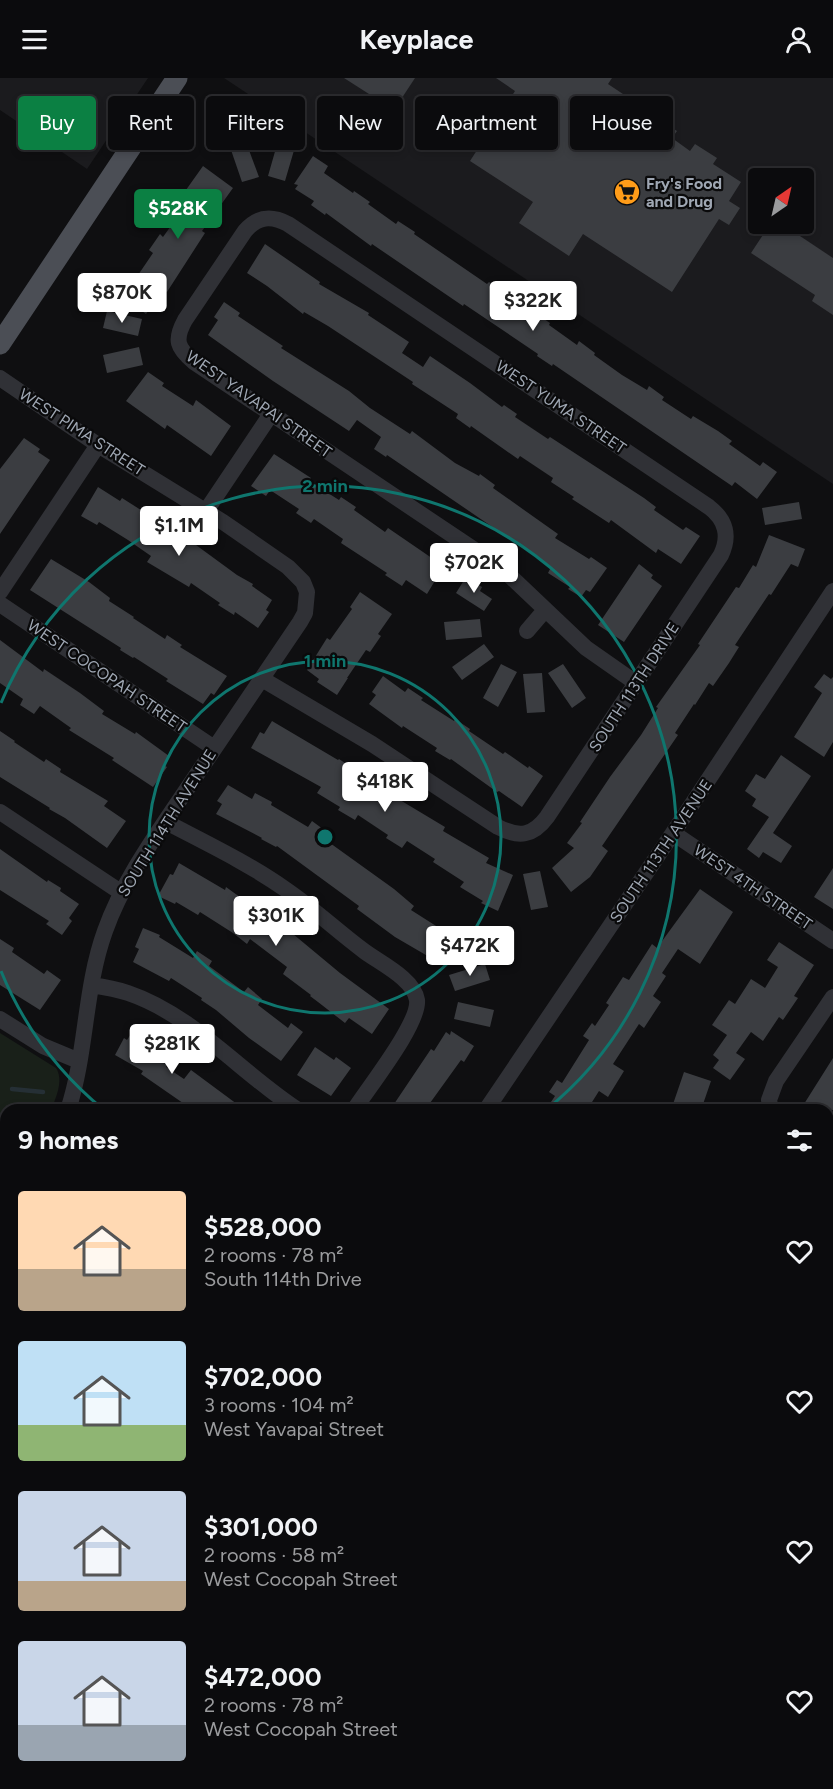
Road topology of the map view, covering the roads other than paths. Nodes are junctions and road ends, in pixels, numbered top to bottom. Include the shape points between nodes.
1 (177, 78) edge
2 (178, 343) joint
3 (0, 344) edge
4 (0, 378) edge
5 (271, 414) junction
6 (98, 445) junction
7 (206, 511) junction
8 (726, 529) joint
9 (833, 591) edge
10 (0, 592) edge
11 (307, 592) joint
12 (0, 604) edge
13 (545, 610) junction
14 (527, 631) dead end
15 (262, 679) junction
16 (636, 683) junction
17 (214, 748) junction
18 (0, 812) edge
19 (165, 822) junction
20 (674, 833) junction
21 (122, 893) junction
22 (833, 941) edge
23 (92, 985) junction
24 (833, 996) edge
25 (0, 1019) edge
26 (79, 1061) junction
27 (69, 1104) edge
28 (289, 1104) edge
29 (358, 1104) edge
30 (490, 1104) edge
31 (771, 1104) edge

1 - 3 main road
2 - 5 street, WEST YAVAPAI STREET via 194,362
2 - 8 street, WEST YUMA STREET via 185,320 245,231 258,220 280,220 709,507
4 - 6 street, WEST PIMA STREET
5 - 7 street
5 - 13 street, WEST YAVAPAI STREET via 491,561
6 - 7 street, WEST PIMA STREET
6 - 10 street
7 - 11 street, WEST PIMA STREET via 288,567
8 - 16 street, SOUTH 113TH DRIVE via 721,555
9 - 20 street, SOUTH 113TH AVENUE
11 - 15 street, SOUTH 114TH AVENUE via 300,622
12 - 17 street, WEST COCOPAH STREET
13 - 14 street
13 - 16 street, WEST YAVAPAI STREET via 586,648
15 - 16 street, SOUTH 113TH DRIVE via 372,744 498,827 526,835 547,817
15 - 17 street, SOUTH 114TH AVENUE
17 - 19 street, SOUTH 114TH AVENUE
18 - 21 street
19 - 21 street, SOUTH 114TH AVENUE
19 - 29 street via 286,889 414,991 416,1010 409,1027
20 - 22 street, WEST 4TH STREET
20 - 30 street, SOUTH 113TH AVENUE
21 - 23 street, SOUTH 114TH AVENUE via 104,933
23 - 26 street, SOUTH 114TH AVENUE
23 - 28 street via 129,993 174,1016
24 - 31 street via 771,1090
25 - 26 street via 43,1047
26 - 27 street, SOUTH 114TH AVENUE

